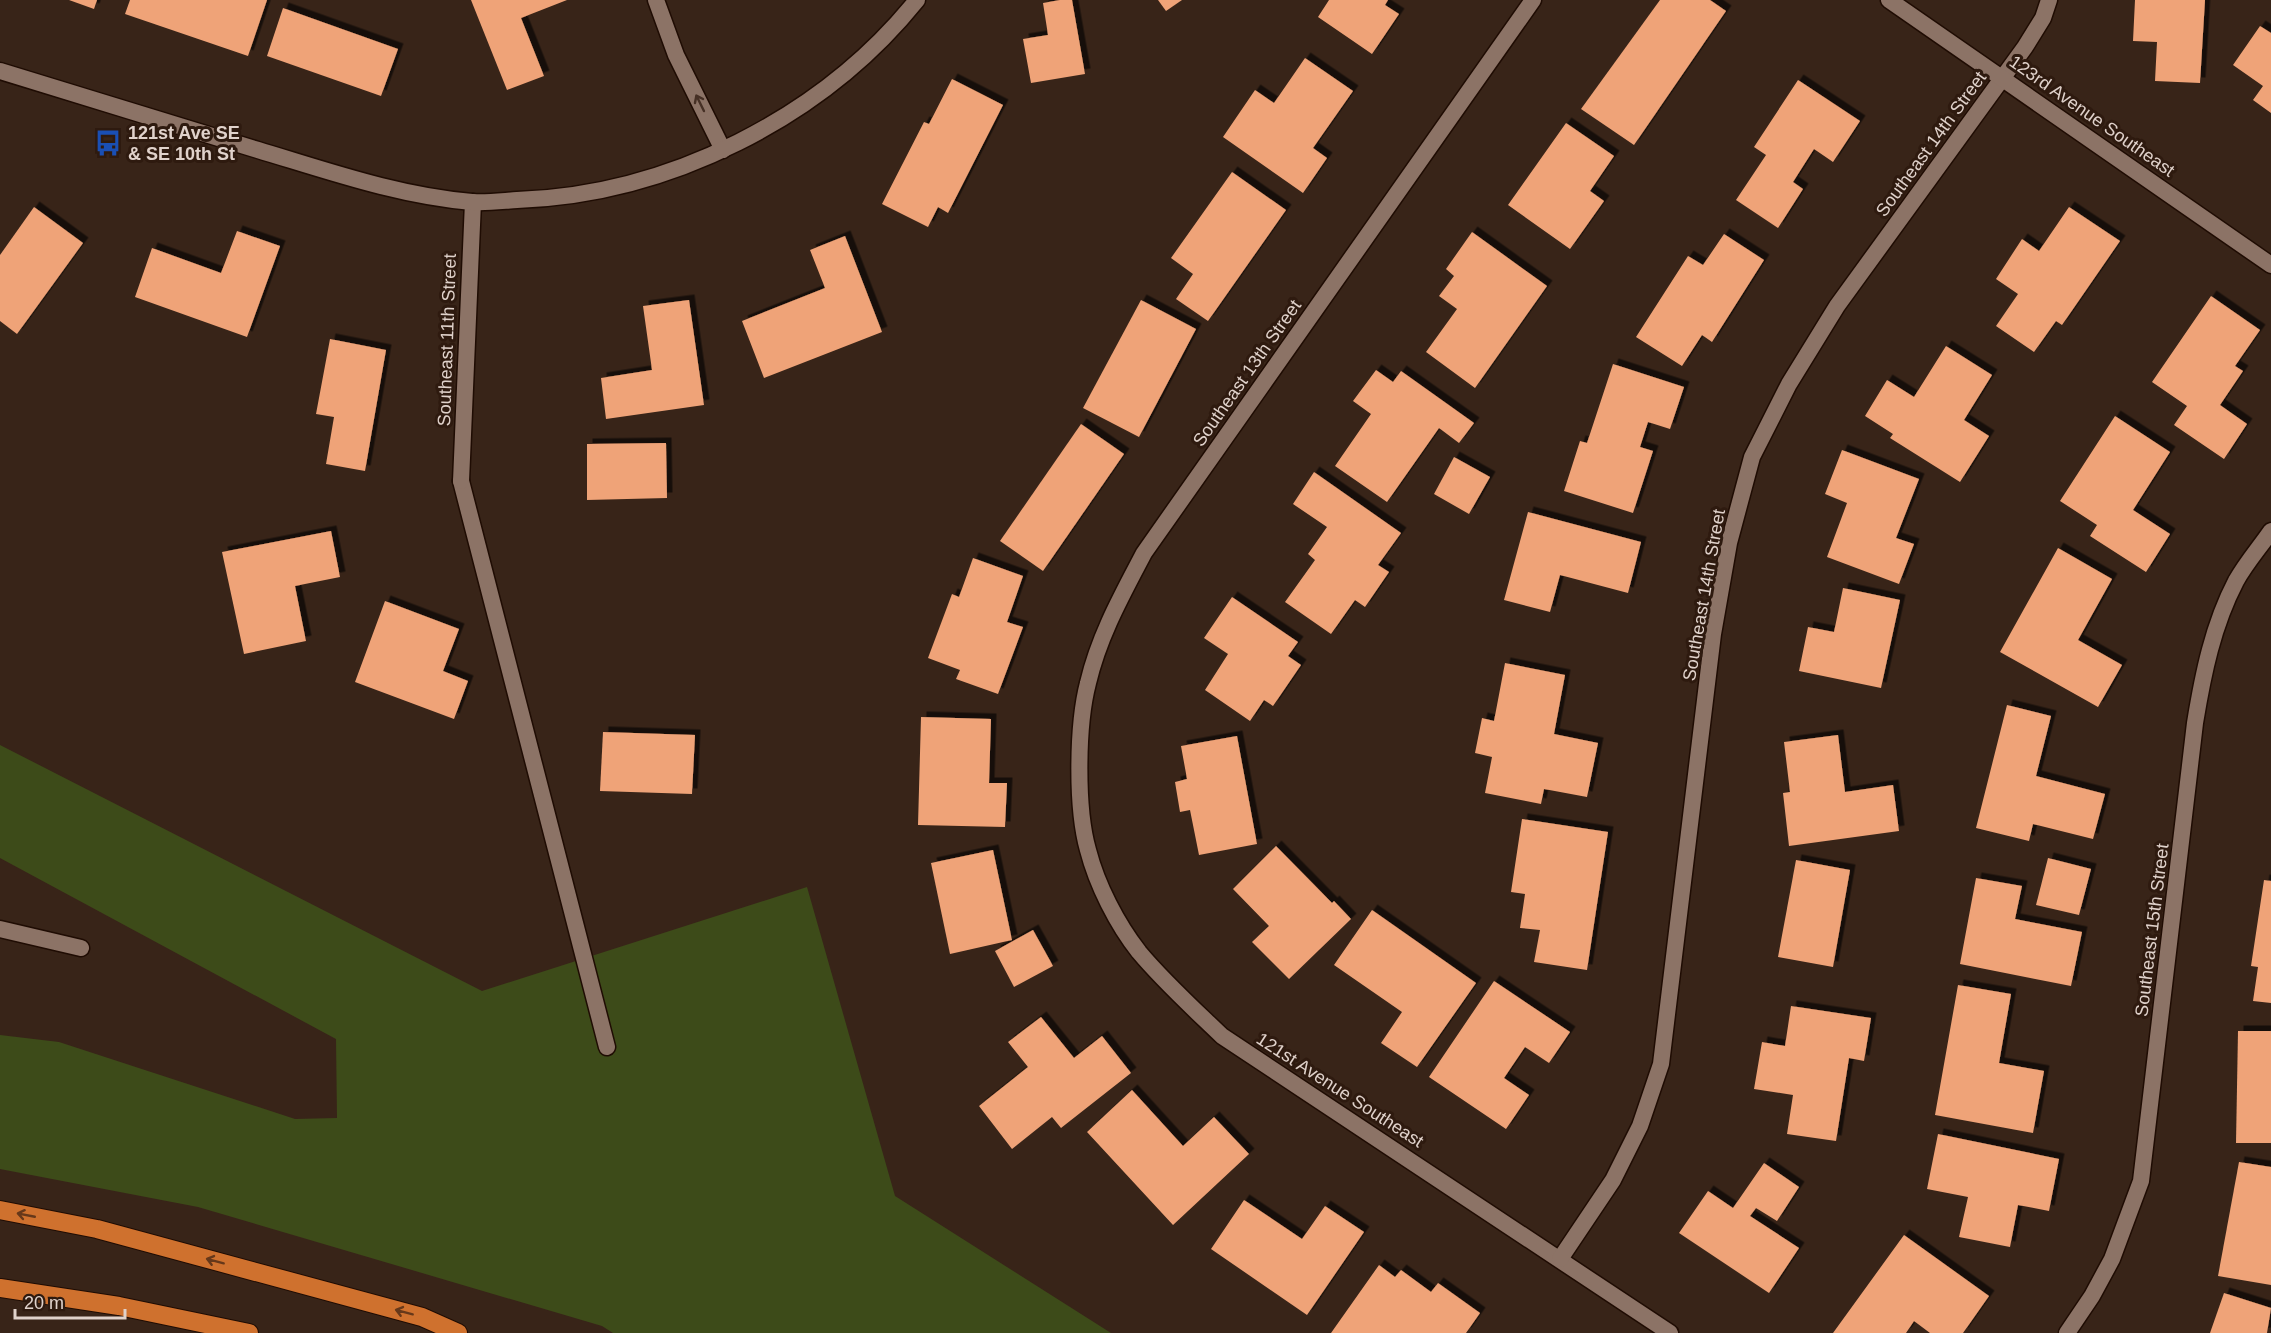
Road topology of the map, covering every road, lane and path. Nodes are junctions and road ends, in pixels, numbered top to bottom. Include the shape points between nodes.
1 (656, 0) edge
2 (916, 0) edge
3 (1533, 0) edge
4 (1889, 0) edge
5 (2049, 0) edge
6 (0, 71) edge
7 (2003, 78) junction
8 (723, 150) junction
9 (473, 202) junction
10 (2271, 265) edge
11 (2271, 531) edge
12 (1082, 803) joint
13 (0, 930) edge
14 (81, 948) dead end
15 (607, 1047) dead end
16 (0, 1210) edge
17 (1560, 1259) junction
18 (0, 1288) edge
19 (249, 1333) edge
20 (458, 1333) edge
21 (1670, 1333) edge
22 (2067, 1333) edge

8 -> 1 street via 676,56
2 - 8 street via 849,69 787,116
3 - 12 street, Southeast 13th Street via 1144,553 1107,624 1087,684 1080,737
4 - 7 street, 123rd Avenue Southeast
5 - 7 street, Southeast 14th Street via 2043,18
6 - 9 street via 336,174 404,192
7 - 10 street, 123rd Avenue Southeast
7 - 17 street, Southeast 14th Street via 1837,306 1789,384 1752,457 1729,543 1713,634 1661,1064 1640,1126 1613,1180
8 - 9 street via 637,182 558,199
9 - 15 street, Southeast 11th Street via 461,481
11 - 22 street, Southeast 15th Street via 2237,580 2216,629 2203,674 2141,1181 2112,1259
12 - 17 street, 121st Avenue Southeast via 1088,850 1110,905 1138,950 1182,998 1222,1036
13 - 14 street
20 -> 16 highway via 422,1317 187,1253 97,1229
17 - 21 street, 121st Avenue Southeast
18 - 19 highway via 119,1306

